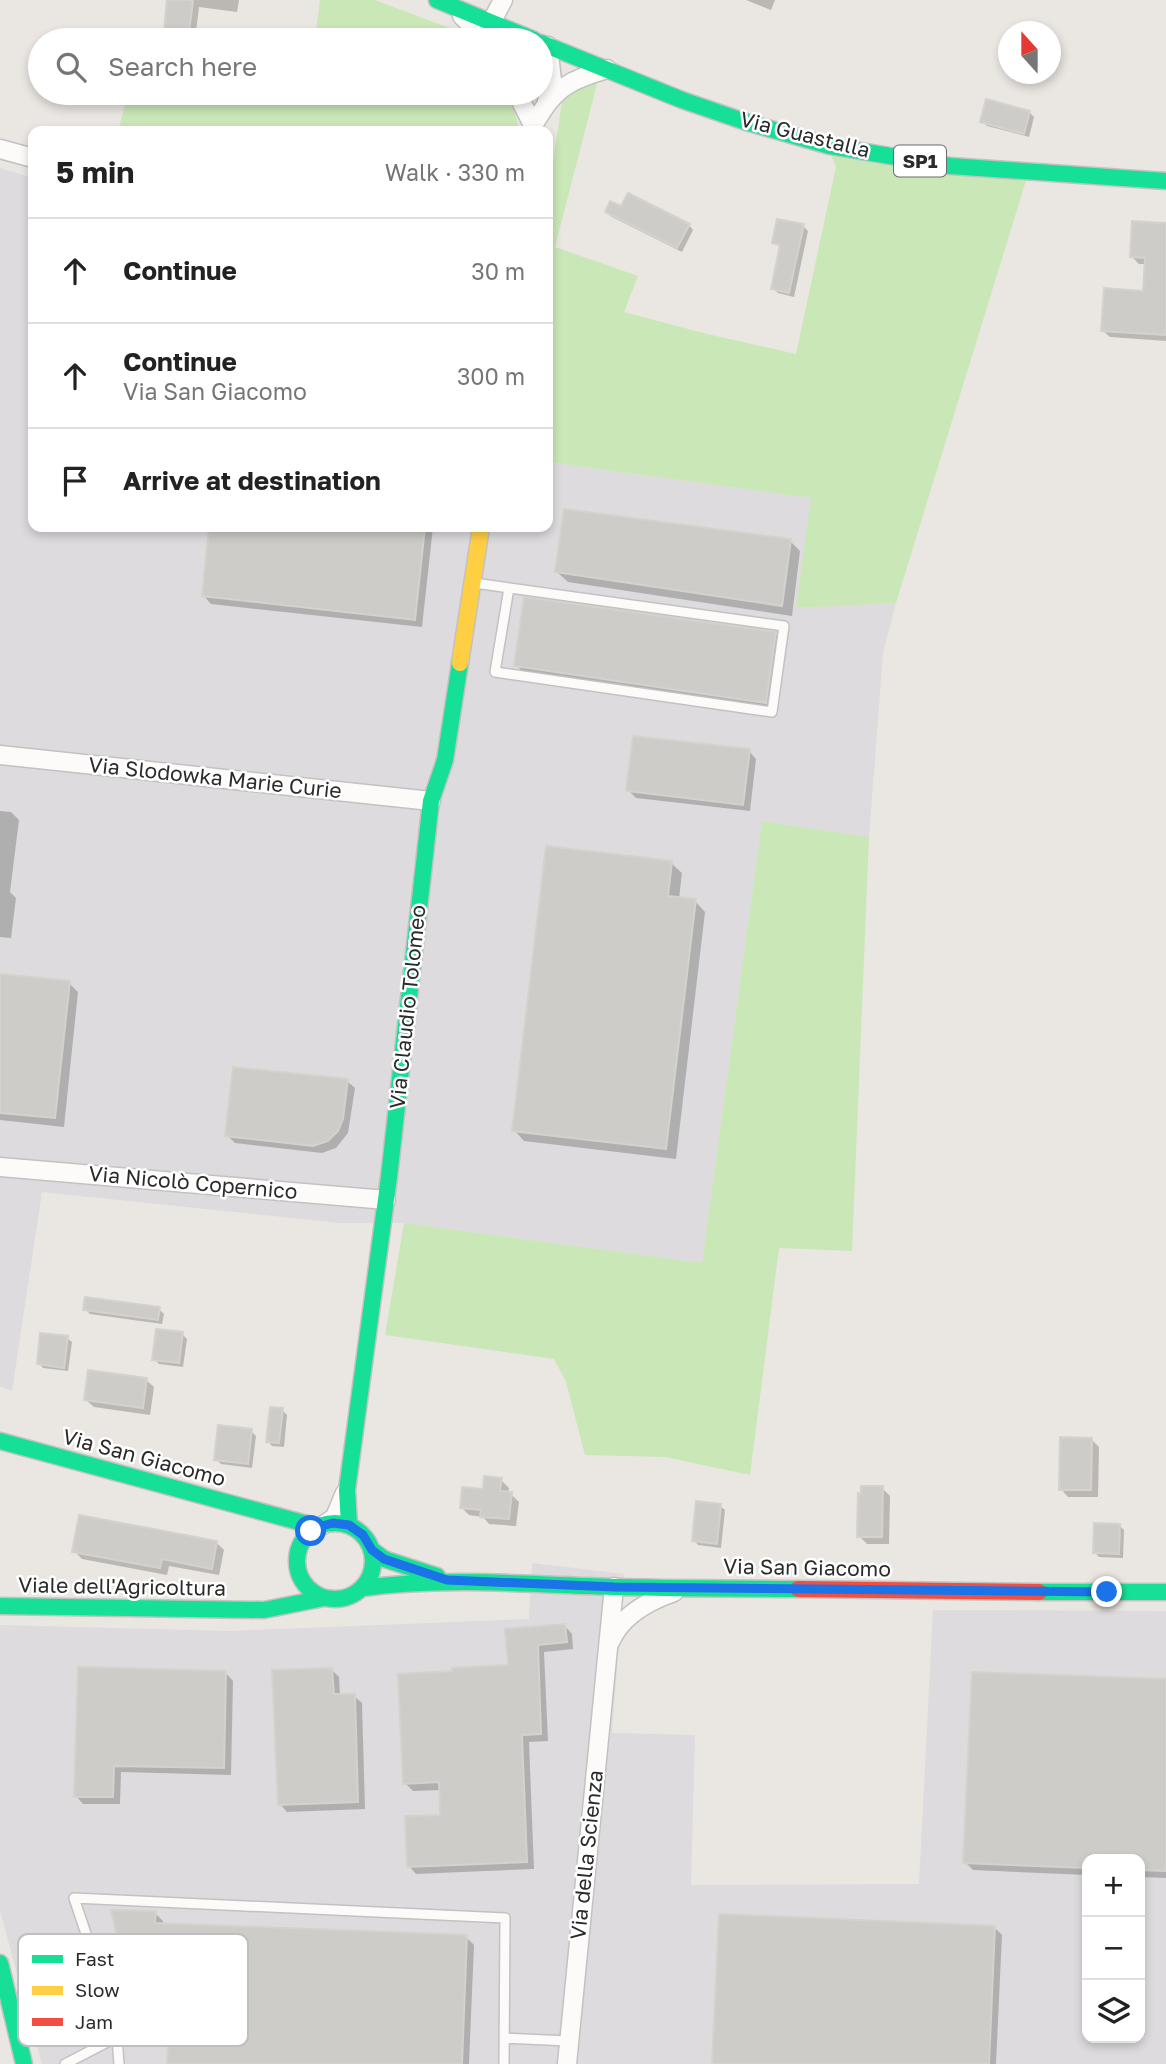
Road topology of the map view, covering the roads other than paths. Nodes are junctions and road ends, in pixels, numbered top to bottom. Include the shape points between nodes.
1 (503, 0) edge
2 (444, 3) edge
3 (483, 28) edge
4 (491, 28) edge
5 (553, 50) edge
6 (607, 69) junction
7 (553, 96) edge
8 (524, 105) edge
9 (545, 106) edge
10 (532, 126) edge
11 (534, 126) edge
12 (0, 149) edge
13 (28, 157) edge
14 (1166, 181) edge
15 (480, 532) edge
16 (472, 583) junction
17 (509, 588) junction
18 (0, 755) edge
19 (431, 801) junction
20 (0, 1167) edge
21 (386, 1200) junction
22 (0, 1441) edge
23 (347, 1490) junction
24 (276, 1515) junction
25 (321, 1525) junction
26 (349, 1525) junction
27 (298, 1550) junction
28 (372, 1550) junction
29 (297, 1568) junction
30 (447, 1580) junction
31 (614, 1587) junction
32 (363, 1588) junction
33 (684, 1588) junction
34 (1166, 1592) edge
35 (324, 1598) junction
36 (0, 1606) edge
37 (243, 1610) junction
38 (608, 1645) junction
39 (86, 1934) edge
40 (0, 1963) edge
41 (505, 2038) junction
42 (18, 2039) edge
43 (569, 2041) junction
44 (20, 2046) edge
45 (100, 2046) edge
46 (118, 2046) edge
47 (24, 2064) edge
48 (65, 2064) edge
49 (120, 2064) edge
50 (504, 2064) edge
51 (567, 2064) edge

1 - 4 street
2 - 3 street
5 - 6 street, Via Guastalla / SP1
6 - 7 street via 571,81
6 - 14 street, Via Guastalla / SP1 via 682,100 830,146 950,166
8 - 10 street
9 - 11 street
12 - 13 street
15 - 16 street, Via Claudio Tolomeo
16 - 17 lane
16 - 19 street, Via Claudio Tolomeo via 445,760
17 - 17 lane via 784,626 772,712 495,672
18 - 19 street, Via Slodowka Marie Curie
19 - 21 street, Via Claudio Tolomeo
20 - 21 street, Via Nicolò Copernico
21 - 23 street, Via Claudio Tolomeo
22 - 24 street, Via San Giacomo
23 - 25 street, Via Claudio Tolomeo via 335,1517
23 - 26 street, Via Claudio Tolomeo
24 - 25 street, Via San Giacomo
24 - 27 street
25 - 26 street
25 - 27 street via 306,1536
26 - 28 street via 363,1535
27 - 29 street
28 - 30 street, Via San Giacomo via 384,1559
28 - 32 street via 373,1570
29 - 35 street via 306,1587
29 - 37 street, Viale dell'Agricoltura via 286,1589 266,1603
30 - 31 street, Via San Giacomo
30 - 32 street, Via San Giacomo
31 - 33 street, Via San Giacomo
31 - 38 street, Via della Scienza
32 - 35 street via 348,1598
33 - 34 street, Via San Giacomo
33 - 38 street via 654,1599 629,1616
35 - 37 street, Viale dell'Agricoltura
36 - 37 street, Viale dell'Agricoltura
38 - 43 street, Via della Scienza
39 - 41 lane via 74,1898 505,1918
40 - 42 street
41 - 43 lane
41 - 50 lane
43 - 51 street, Via della Scienza
44 - 47 street
45 - 48 lane
46 - 49 lane

